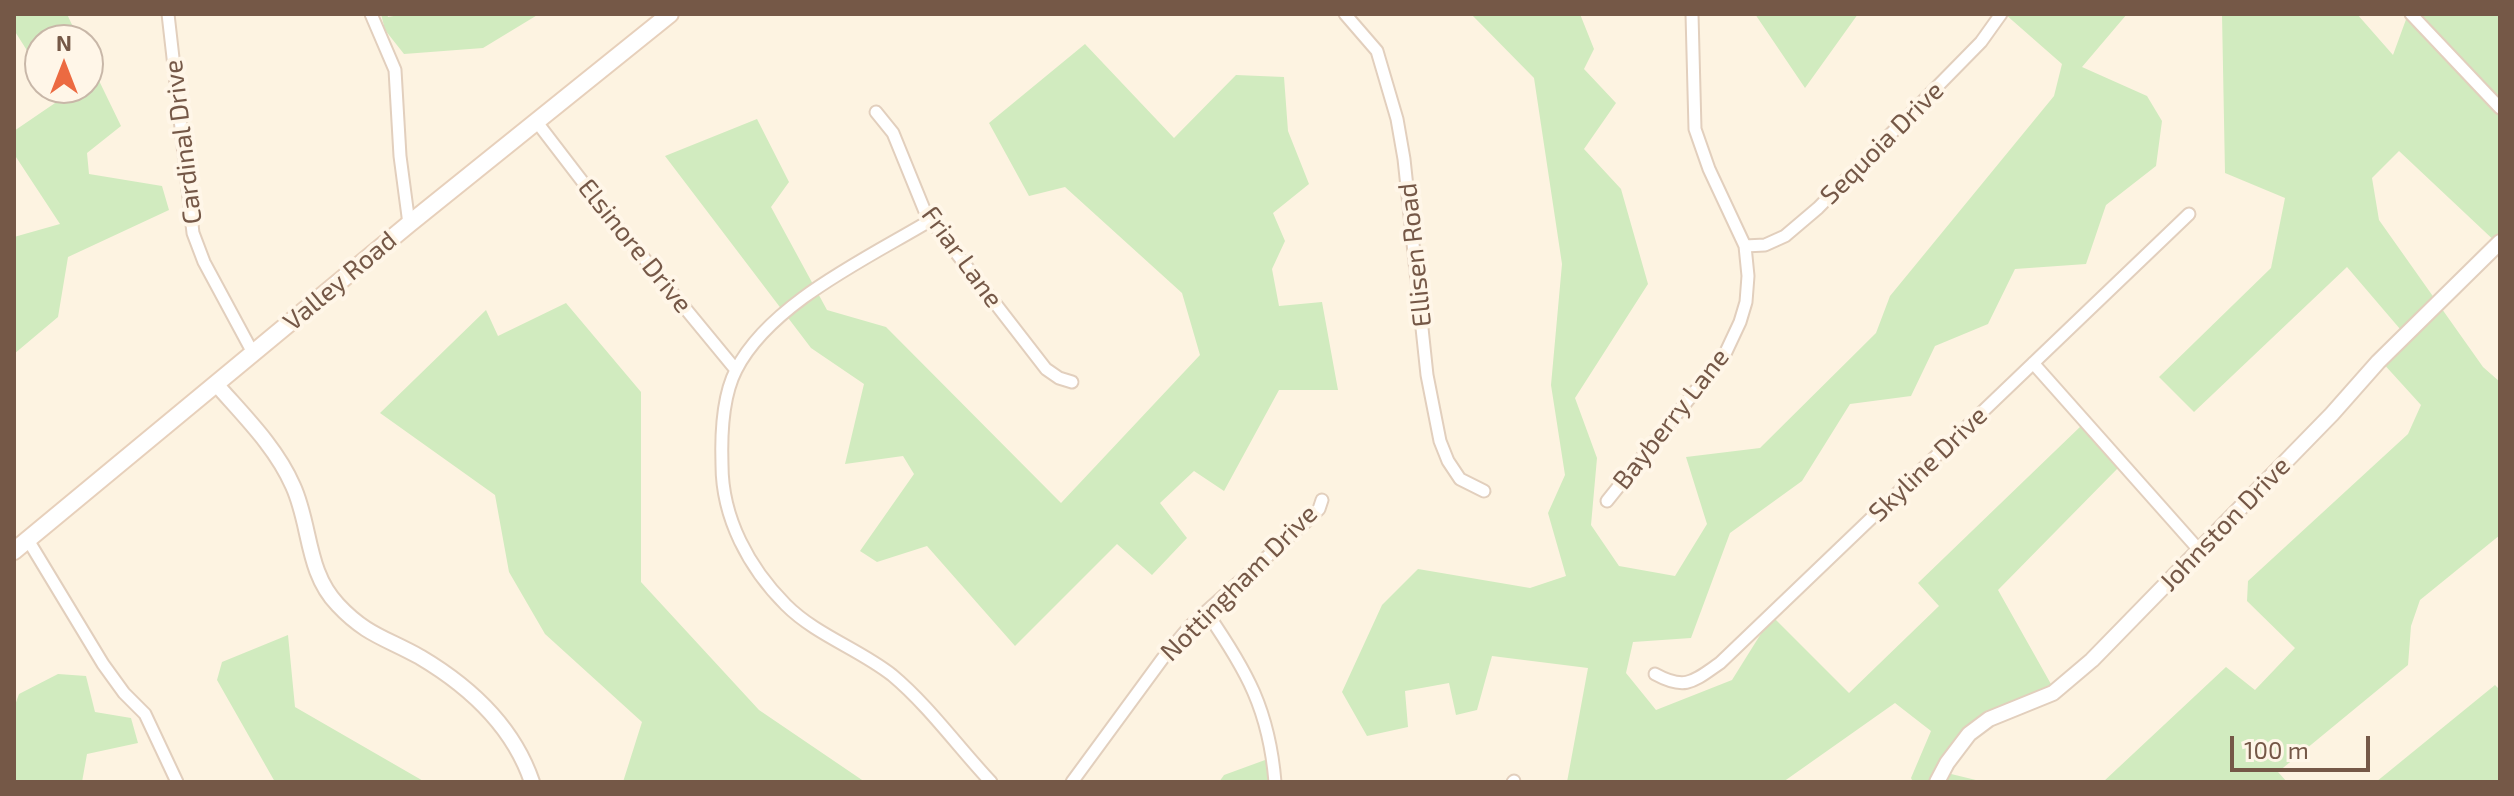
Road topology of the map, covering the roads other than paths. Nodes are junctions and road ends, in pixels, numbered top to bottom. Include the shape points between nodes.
1 (168, 14) edge
2 (371, 14) edge
3 (670, 14) edge
4 (1345, 14) edge
5 (1692, 14) edge
6 (2001, 14) edge
7 (2411, 14) edge
8 (2500, 108) edge
9 (876, 112) dead end
10 (536, 121) junction
11 (2189, 214) dead end
12 (931, 220) junction
13 (409, 224) junction
14 (2500, 242) edge
15 (1745, 246) junction
16 (253, 353) junction
17 (2033, 363) junction
18 (736, 370) junction
19 (1072, 382) dead end
20 (216, 384) junction
21 (1484, 491) dead end
22 (1322, 500) dead end
23 (1607, 501) dead end
24 (28, 540) junction
25 (14, 551) edge
26 (2200, 551) junction
27 (1207, 613) junction
28 (1655, 674) dead end
29 (177, 782) edge
30 (532, 782) edge
31 (991, 782) edge
32 (1072, 782) edge
33 (1275, 782) edge
34 (1937, 782) edge

1 - 16 street, Cardinal Drive via 193,233
2 - 13 street via 395,70
3 - 10 main road, Valley Road
4 - 21 street, Ellisen Road via 1377,51 1397,119 1427,375 1440,441 1460,479
5 - 15 street, Bayberry Lane via 1695,129
6 - 15 street, Sequoia Drive via 1981,42 1818,208 1775,242
7 - 8 street
9 - 12 street, Friar Lane via 893,133
10 - 13 main road, Valley Road
10 - 18 street, Elsinore Drive
11 - 17 street, Skyline Drive
12 - 18 street via 803,298 775,320
12 - 19 street, Friar Lane via 1046,369
13 - 16 main road, Valley Road
14 - 26 street, Johnston Drive
15 - 23 street, Bayberry Lane via 1746,302 1732,341
16 - 20 main road, Valley Road
17 - 26 street
17 - 28 street, Skyline Drive via 1720,663 1683,684
18 - 31 street via 724,423 722,481 731,521 749,557 788,607 903,685
20 - 24 main road, Valley Road
20 - 30 street via 283,465 295,489 317,573 336,604 373,636 417,656 483,703
22 - 27 street, Nottingham Drive via 1308,520
24 - 25 main road, Valley Road
24 - 29 street via 103,664 145,714
26 - 34 street, Johnston Drive via 2075,676 2053,693 1989,719 1969,734
27 - 32 street, Nottingham Drive via 1163,658
27 - 33 street via 1231,646 1263,711

